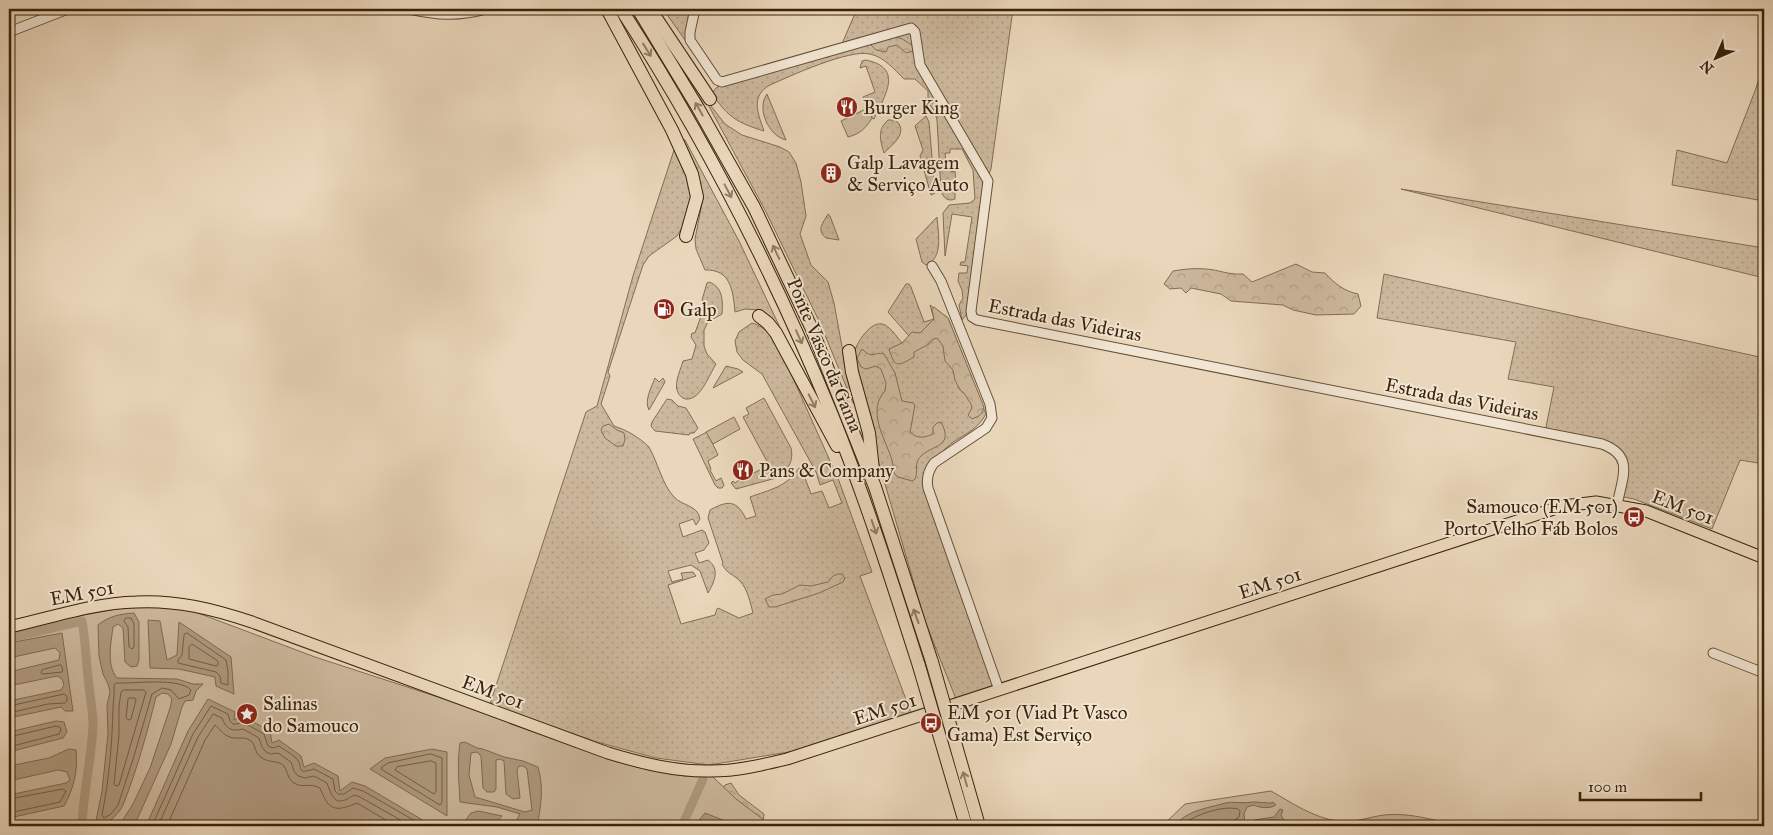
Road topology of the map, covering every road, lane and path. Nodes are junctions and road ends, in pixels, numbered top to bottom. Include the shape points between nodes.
1 (68, 9) edge
2 (409, 9) edge
3 (486, 9) edge
4 (608, 9) edge
5 (621, 9) edge
6 (638, 9) edge
7 (650, 9) edge
8 (695, 9) edge
9 (9, 32) edge
10 (710, 99) dead end
11 (686, 236) dead end
12 (932, 266) dead end
13 (759, 316) dead end
14 (849, 351) dead end
15 (857, 481) junction
16 (875, 487) junction
17 (1616, 505) junction
18 (1764, 558) edge
19 (9, 627) edge
20 (1713, 653) dead end
21 (1764, 673) edge
22 (999, 690) junction
23 (966, 826) edge
24 (979, 826) edge

1 - 9 street
2 - 3 street via 436,14 468,14
4 - 11 highway via 692,174 697,197
5 -> 15 highway, Ponte Vasco da Gama via 694,130 753,240 802,345
16 -> 6 highway, Ponte Vasco da Gama via 811,327 754,207
7 - 10 highway
8 - 17 street, Estrada das Videiras via 690,40 716,80 722,82 910,28 914,32 920,65 988,181 971,312 977,320 1602,444 1621,455 1624,464
12 - 22 street via 942,281 990,404 992,418 986,428 934,463 929,470 928,488
13 -> 15 highway via 776,333
14 - 16 highway via 869,433
15 -> 23 highway, Ponte Vasco da Gama, bridge via 919,666
24 -> 16 highway, Ponte Vasco da Gama, bridge via 932,662
17 - 18 main road, EM 501 / EM 501 via 1664,517
17 - 22 main road, EM 501 / EM 501 via 1596,502 1563,506
19 - 22 main road, EM 501 / EM 501 via 133,602 174,603 214,609 608,753 649,765 711,771 787,759
20 - 21 street

